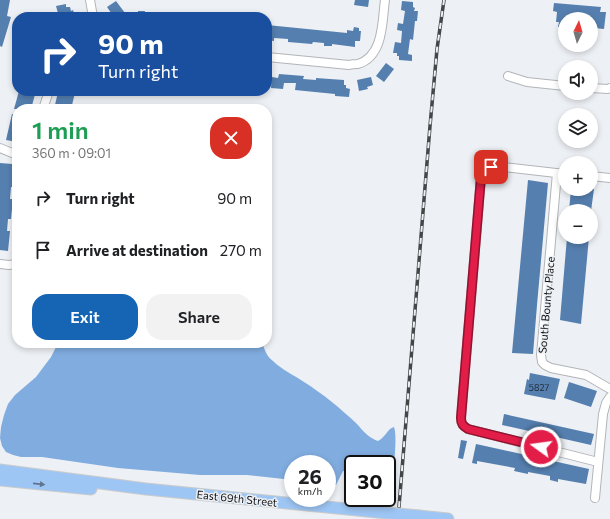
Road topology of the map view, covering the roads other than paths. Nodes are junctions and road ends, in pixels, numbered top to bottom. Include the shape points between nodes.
1 (90, 0) edge
2 (384, 0) edge
3 (92, 12) edge
4 (272, 57) edge
5 (508, 76) dead end
6 (558, 85) edge
7 (598, 88) edge
8 (610, 88) edge
9 (0, 148) edge
10 (12, 153) edge
11 (558, 174) edge
12 (598, 177) edge
13 (610, 178) edge
14 (559, 196) edge
15 (0, 264) edge
16 (12, 264) edge
17 (610, 389) edge
18 (610, 397) edge
19 (598, 462) junction
20 (0, 470) edge
21 (0, 480) edge
22 (146, 489) junction
23 (595, 498) dead end
24 (448, 519) edge

1 - 3 street
2 - 4 street via 378,45 366,60 349,65
5 - 6 street via 527,82
7 - 8 street
9 - 10 street
11 - 19 street via 495,166 486,170 481,177 461,422 468,429
12 - 13 street
14 - 17 street, South Bounty Place via 542,362 552,368 586,375
15 - 16 street
18 - 19 street via 603,414
19 - 23 street
20 - 22 main road, East 69th Street
21 -> 22 main road, East 69th Street via 102,490
22 - 24 main road, East 69th Street, bridge

